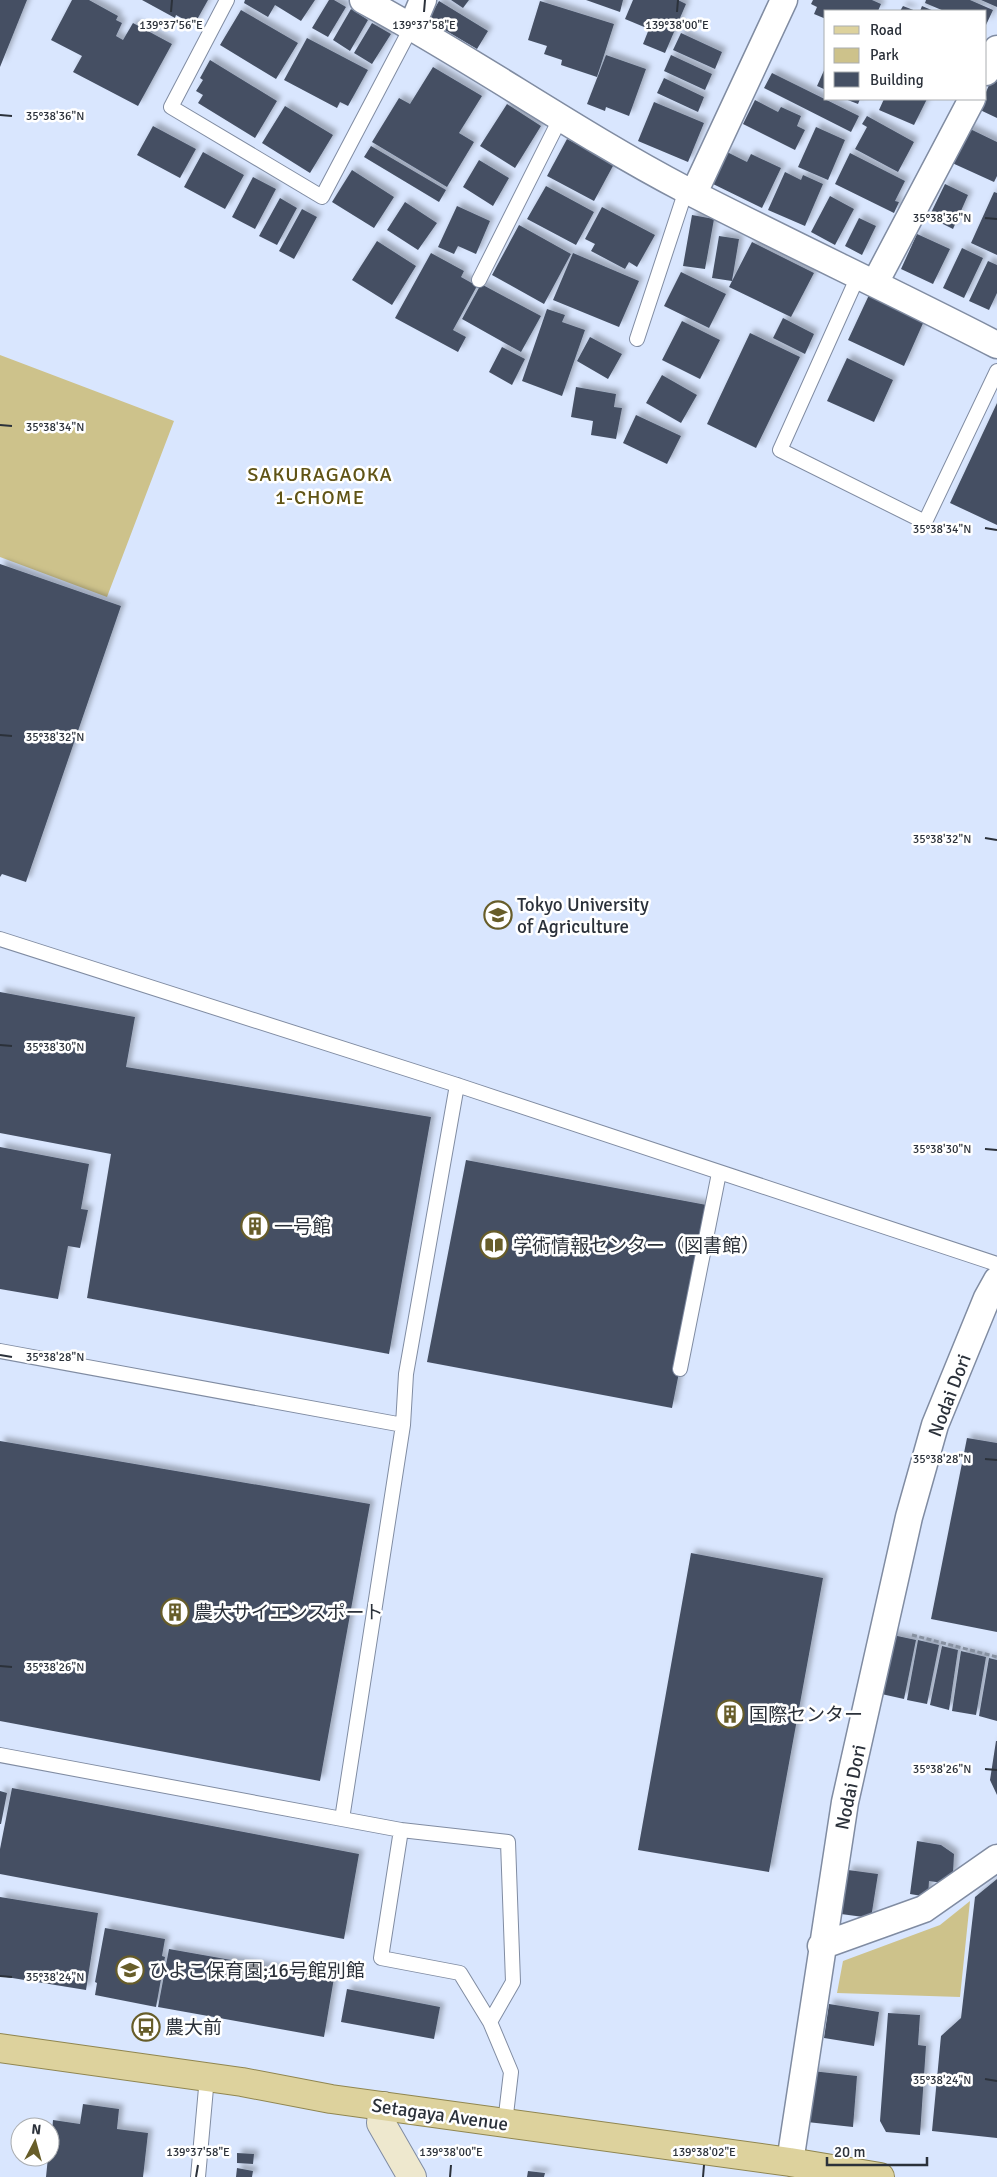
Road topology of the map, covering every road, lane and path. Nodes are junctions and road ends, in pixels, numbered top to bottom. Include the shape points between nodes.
1 (227, 0) edge
2 (363, 0) edge
3 (423, 0) edge
4 (779, 1) edge
5 (412, 26) junction
6 (997, 49) edge
7 (987, 70) edge
8 (971, 100) edge
9 (560, 119) junction
10 (690, 192) junction
11 (867, 279) junction
12 (479, 280) dead end
13 (637, 339) dead end
14 (997, 345) edge
15 (997, 371) edge
16 (0, 939) edge
17 (457, 1085) junction
18 (719, 1173) junction
19 (997, 1264) edge
20 (997, 1280) edge
21 (0, 1351) edge
22 (680, 1369) dead end
23 (403, 1425) junction
24 (885, 1628) junction
25 (997, 1657) edge
26 (0, 1755) edge
27 (342, 1819) junction
28 (401, 1830) junction
29 (997, 1858) edge
30 (821, 1946) junction
31 (490, 2022) junction
32 (0, 2048) edge
33 (207, 2077) junction
34 (383, 2106) junction
35 (505, 2123) junction
36 (790, 2162) junction
37 (198, 2177) edge
38 (412, 2177) edge
39 (880, 2177) edge

1 - 5 lane via 171,107 322,197
2 - 5 street
3 - 5 street
4 - 10 street
5 - 9 street
6 - 7 street
8 - 11 street
9 - 10 street
9 - 12 lane
10 - 11 street
10 - 13 lane
11 - 14 street
11 - 15 lane via 780,450 926,522
16 - 17 lane
17 - 18 lane
17 - 23 lane via 406,1374
18 - 19 lane
18 - 22 lane
20 - 24 street, Nodai Dori via 935,1425 909,1517
21 - 23 lane
23 - 27 lane
24 - 25 path
24 - 30 street, Nodai Dori via 845,1802
26 - 27 lane
27 - 28 lane
28 - 31 lane via 381,1958 460,1973
28 - 31 lane via 508,1842 513,1982
29 - 30 street via 924,1909
30 - 36 street, Nodai Dori
31 - 35 lane via 511,2072
32 - 33 main road, Setagaya Avenue
33 - 34 main road, Setagaya Avenue
33 - 37 lane
34 - 35 main road, Setagaya Avenue
34 - 38 street via 381,2124
35 - 36 main road, Setagaya Avenue
36 - 39 main road, Setagaya Avenue

